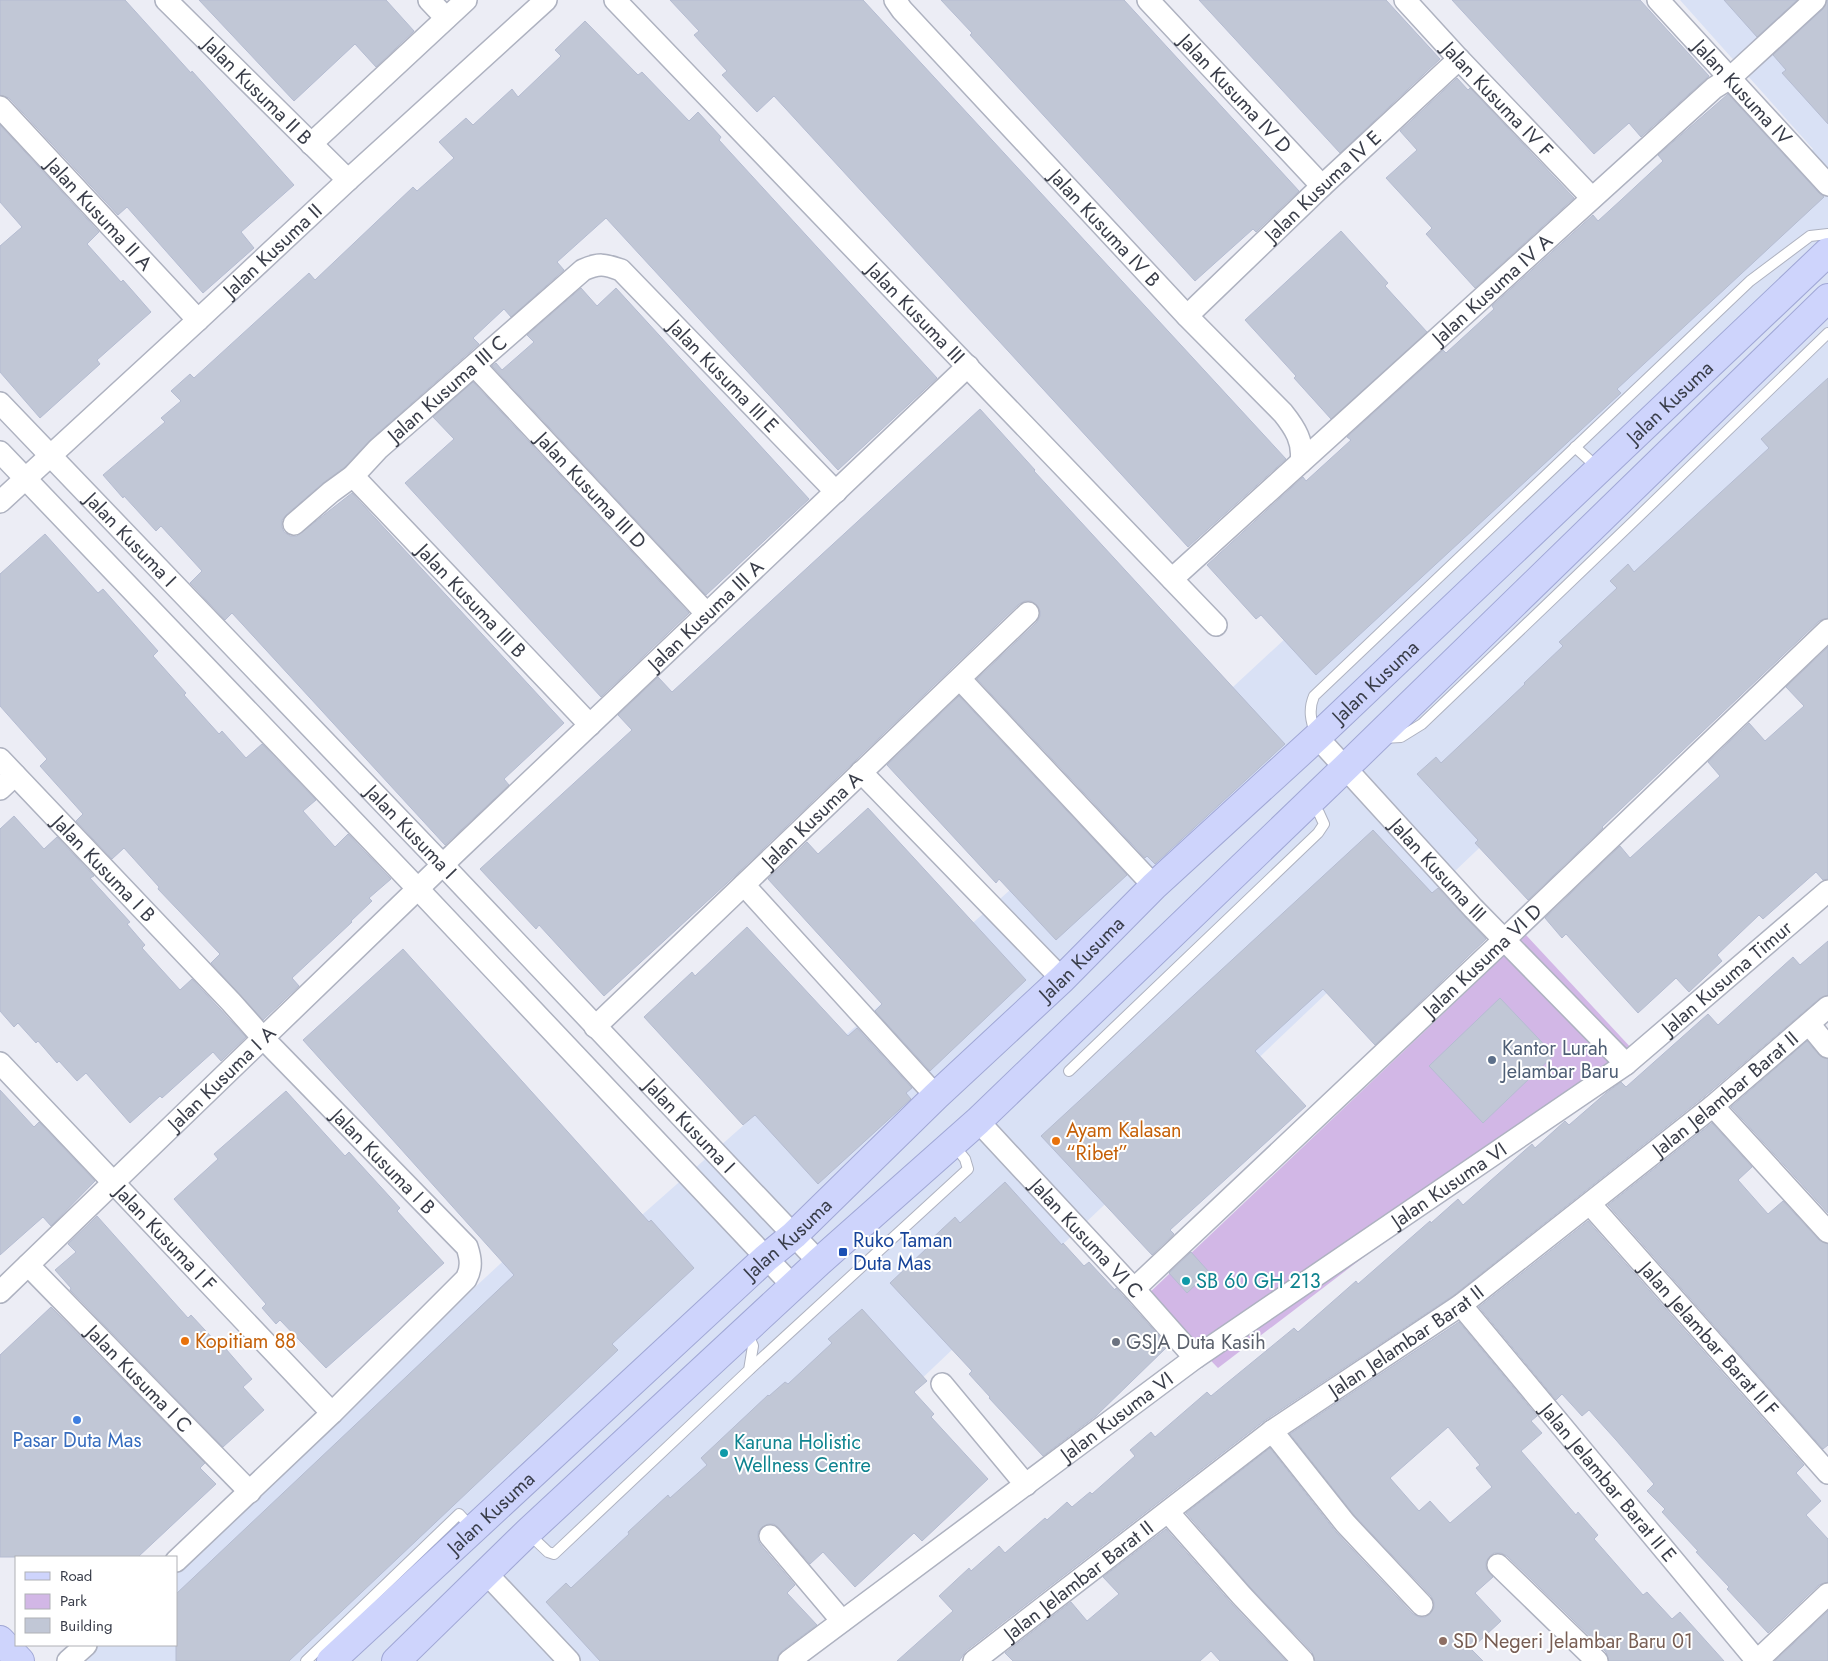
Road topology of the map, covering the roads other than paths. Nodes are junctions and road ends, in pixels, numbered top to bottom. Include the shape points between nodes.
1 (166, 0) edge
2 (429, 0) edge
3 (466, 0) edge
4 (546, 0) edge
5 (615, 0) edge
6 (895, 0) edge
7 (1148, 0) edge
8 (1405, 0) edge
9 (1658, 0) edge
10 (1815, 0) edge
11 (446, 18) junction
12 (1459, 59) junction
13 (1730, 78) junction
14 (0, 108) edge
15 (311, 144) junction
16 (348, 180) junction
17 (1828, 185) edge
18 (1322, 186) junction
19 (1592, 198) junction
20 (1828, 234) edge
21 (1828, 252) edge
22 (608, 265) joint
23 (1828, 298) edge
24 (1187, 316) junction
25 (198, 320) junction
26 (1828, 333) edge
27 (475, 366) junction
28 (968, 366) junction
29 (0, 403) edge
30 (1574, 447) junction
31 (0, 452) edge
32 (50, 456) junction
33 (1301, 462) junction
34 (1599, 469) junction
35 (353, 476) junction
36 (24, 478) junction
37 (836, 492) junction
38 (0, 502) edge
39 (1627, 511) junction
40 (294, 524) dead end
41 (1172, 579) junction
42 (1028, 613) dead end
43 (707, 614) junction
44 (1216, 625) dead end
45 (1828, 630) edge
46 (960, 679) junction
47 (590, 725) junction
48 (1316, 737) junction
49 (0, 759) edge
50 (1345, 768) junction
51 (861, 772) junction
52 (8, 782) edge
53 (1309, 802) junction
54 (442, 865) junction
55 (744, 885) junction
56 (1154, 886) junction
57 (418, 889) junction
58 (1828, 891) edge
59 (1505, 939) junction
60 (1062, 979) junction
61 (1828, 1007) edge
62 (1809, 1024) junction
63 (595, 1027) junction
64 (263, 1038) junction
65 (1828, 1047) edge
66 (0, 1063) edge
67 (1626, 1064) junction
68 (1068, 1071) dead end
69 (936, 1096) junction
70 (1713, 1106) junction
71 (978, 1121) junction
72 (952, 1144) junction
73 (113, 1182) junction
74 (1590, 1204) junction
75 (1828, 1232) edge
76 (794, 1235) junction
77 (766, 1258) junction
78 (819, 1262) junction
79 (28, 1265) junction
80 (793, 1286) junction
81 (1134, 1289) junction
82 (0, 1292) edge
83 (1461, 1305) junction
84 (746, 1330) junction
85 (1195, 1358) junction
86 (749, 1370) junction
87 (942, 1384) dead end
88 (332, 1413) junction
89 (1272, 1431) junction
90 (1828, 1473) edge
91 (1026, 1485) junction
92 (250, 1492) junction
93 (1168, 1512) junction
94 (473, 1529) junction
95 (528, 1532) junction
96 (770, 1536) dead end
97 (178, 1559) edge
98 (1498, 1565) dead end
99 (486, 1573) junction
100 (1828, 1594) edge
101 (1422, 1605) dead end
102 (842, 1621) junction
103 (0, 1640) edge
104 (85, 1646) edge
105 (979, 1660) edge
106 (20, 1661) edge
107 (68, 1661) edge
108 (306, 1661) edge
109 (330, 1661) edge
110 (396, 1661) edge
111 (569, 1661) edge
112 (789, 1661) edge
113 (1303, 1661) edge
114 (1597, 1661) edge
115 (1757, 1661) edge

1 - 15 street, Jalan Kusuma II B
2 - 11 street
3 - 11 street
4 - 16 street, Jalan Kusuma II
5 - 28 street, Jalan Kusuma III
6 - 24 street, Jalan Kusuma IV B
7 - 18 street, Jalan Kusuma IV D
8 - 12 street, Jalan Kusuma IV F
9 - 13 street, Jalan Kusuma IV
10 - 13 street, Jalan Kusuma IV A
11 - 15 street
12 - 18 street, Jalan Kusuma IV E
12 - 19 street, Jalan Kusuma IV F
13 - 17 street, Jalan Kusuma IV
13 - 19 street, Jalan Kusuma IV A via 1714,88
14 - 25 street, Jalan Kusuma II A
15 - 16 street, Jalan Kusuma II B
16 - 25 street, Jalan Kusuma II
18 - 24 street, Jalan Kusuma IV E
19 - 33 street, Jalan Kusuma IV A
20 - 30 lane via 1810,236 1750,281
21 - 34 street, Jalan Kusuma
22 - 27 street, Jalan Kusuma III C via 597,264 583,270
22 - 37 street, Jalan Kusuma III E via 621,270
23 - 39 street, Jalan Kusuma
24 - 33 street, Jalan Kusuma IV B via 1289,421 1300,440
25 - 32 street, Jalan Kusuma II
26 - 39 lane
27 - 35 street, Jalan Kusuma III C via 378,449
27 - 43 street, Jalan Kusuma III D
28 - 37 street, Jalan Kusuma III A
28 - 41 street, Jalan Kusuma III
29 - 32 street, Jalan Kusuma I
30 - 34 lane
30 - 48 lane via 1314,696 1310,705
31 - 36 street, Jalan Kusuma I
32 - 36 street, Jalan Kusuma II
32 - 54 street, Jalan Kusuma I
33 - 41 street, Jalan Kusuma IV A
34 - 48 street, Jalan Kusuma
35 - 40 street, Jalan Kusuma III C
35 - 47 street, Jalan Kusuma III B
36 - 38 street, Jalan Kusuma II
36 - 57 street, Jalan Kusuma I
37 - 43 street, Jalan Kusuma III A
39 - 50 street, Jalan Kusuma
41 - 44 street, Jalan Kusuma III
42 - 46 street, Jalan Kusuma A
43 - 47 street, Jalan Kusuma III A
45 - 59 street, Jalan Kusuma VI D
46 - 51 street, Jalan Kusuma A
46 - 56 street
47 - 54 street, Jalan Kusuma III A
48 - 50 street, Jalan Kusuma III
48 - 56 street, Jalan Kusuma
49 - 52 street, Jalan Kusuma I B
50 - 53 street, Jalan Kusuma
50 - 59 street, Jalan Kusuma III
51 - 55 street, Jalan Kusuma A
51 - 60 street
52 - 64 street, Jalan Kusuma I B via 232,1002
53 - 68 lane via 1324,824 1318,833
53 - 71 street, Jalan Kusuma
54 - 57 street, Jalan Kusuma I A
54 - 63 street, Jalan Kusuma I
55 - 63 street, Jalan Kusuma A
55 - 69 street
56 - 60 street, Jalan Kusuma
57 - 64 street, Jalan Kusuma I A
57 - 77 street, Jalan Kusuma I
58 - 67 street, Jalan Kusuma Timur
59 - 67 street, Jalan Kusuma III
59 - 81 street, Jalan Kusuma VI D
60 - 69 street, Jalan Kusuma
61 - 62 street, Jalan Jelambar Barat II
62 - 65 street
62 - 70 street, Jalan Jelambar Barat II
63 - 76 street, Jalan Kusuma I
64 - 73 street, Jalan Kusuma I A
64 - 88 street, Jalan Kusuma I B via 467,1247 470,1255 470,1271 466,1279
66 - 73 street, Jalan Kusuma I F
67 - 85 street, Jalan Kusuma VI
69 - 76 street, Jalan Kusuma
70 - 74 street, Jalan Jelambar Barat II
70 - 75 street
71 - 72 street, Jalan Kusuma
71 - 81 street, Jalan Kusuma VI C
72 - 78 street, Jalan Kusuma
72 - 86 lane via 965,1158 968,1169
73 - 79 street, Jalan Kusuma I A
73 - 88 street, Jalan Kusuma I F
74 - 83 street, Jalan Jelambar Barat II
74 - 90 street, Jalan Jelambar Barat II F
76 - 77 street, Jalan Kusuma
76 - 78 street, Jalan Kusuma I
77 - 80 street, Jalan Kusuma I
77 - 94 street, Jalan Kusuma
78 - 80 street, Jalan Kusuma
79 - 82 street, Jalan Kusuma I A
79 - 92 street, Jalan Kusuma I C
80 - 84 street, Jalan Kusuma
81 - 85 street, Jalan Kusuma VI C
83 - 89 street, Jalan Jelambar Barat II
83 - 115 street, Jalan Jelambar Barat II E
84 - 86 lane via 754,1346
84 - 95 street, Jalan Kusuma
85 - 91 street, Jalan Kusuma VI
86 - 95 lane via 554,1554
87 - 91 street
88 - 92 street, Jalan Kusuma I B
89 - 93 street, Jalan Jelambar Barat II
89 - 101 street via 1344,1523
91 - 102 street, Jalan Kusuma VI
92 - 97 street, Jalan Kusuma I B
93 - 105 street, Jalan Jelambar Barat II
93 - 113 street
94 - 108 lane via 459,1514
94 - 109 street, Jalan Kusuma
95 - 99 street, Jalan Kusuma
96 - 102 street
98 - 114 street
99 - 110 street, Jalan Kusuma
99 - 111 street
100 - 115 street
102 - 112 street, Jalan Kusuma VI
103 - 106 street
104 - 107 street

